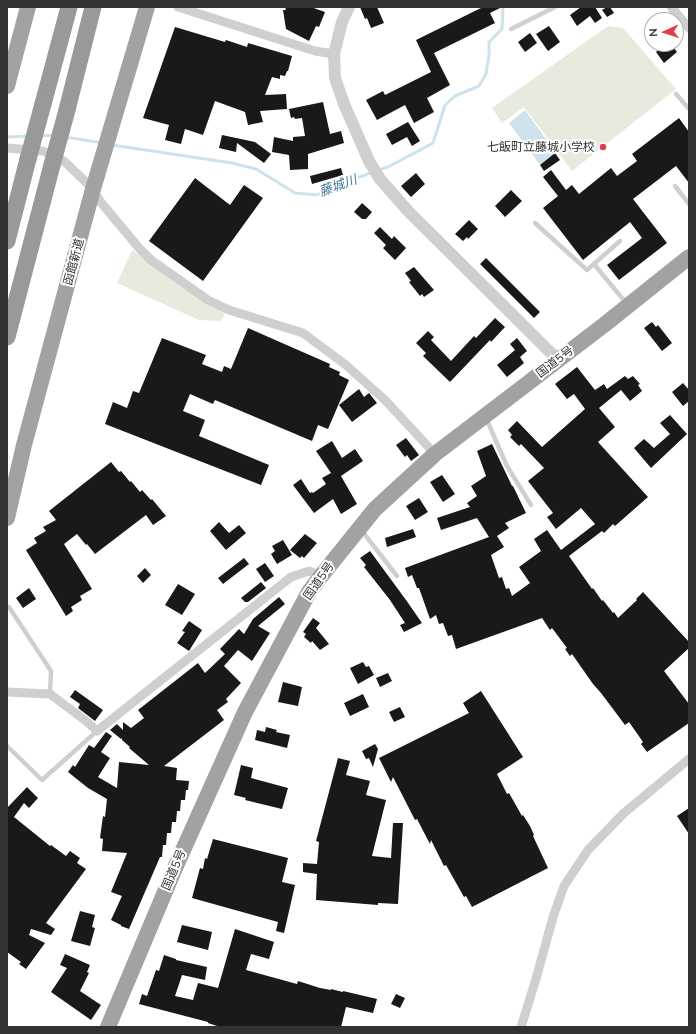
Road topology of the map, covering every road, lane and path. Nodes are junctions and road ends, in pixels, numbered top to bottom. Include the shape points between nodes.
1 (28, 7) edge
2 (69, 7) edge
3 (93, 7) edge
4 (147, 7) edge
5 (178, 7) edge
6 (349, 7) edge
7 (555, 7) edge
8 (671, 7) edge
9 (689, 28) edge
10 (511, 30) dead end
11 (334, 54) junction
12 (7, 86) edge
13 (676, 94) dead end
14 (689, 109) edge
15 (7, 148) edge
16 (675, 186) dead end
17 (94, 189) junction
18 (689, 204) edge
19 (535, 223) dead end
20 (7, 241) edge
21 (620, 241) dead end
22 (689, 258) edge
23 (594, 264) junction
24 (628, 306) junction
25 (7, 337) edge
26 (558, 360) junction
27 (485, 416) junction
28 (435, 454) junction
29 (531, 505) dead end
30 (7, 518) edge
31 (359, 528) junction
32 (320, 576) junction
33 (397, 576) dead end
34 (9, 607) dead end
35 (7, 692) edge
36 (50, 694) junction
37 (97, 731) junction
38 (7, 746) edge
39 (689, 759) edge
40 (108, 1027) edge
41 (521, 1027) edge

1 - 12 highway
2 - 20 highway, bridge
3 - 25 highway, bridge
4 - 17 highway, 函館新道
5 - 11 street via 315,52
6 - 11 street via 342,22
7 - 10 lane
8 - 9 street
11 - 26 street via 335,78 356,135 380,179 408,211
13 - 14 lane
15 - 17 street via 43,151 64,161
16 - 18 lane
17 - 28 street via 99,200 151,260 208,300 229,310 303,333 346,365 385,400
17 - 30 highway, 函館新道 via 24,445
19 - 23 lane via 587,270
21 - 23 lane
22 - 24 highway, 国道5号
23 - 24 lane
24 - 26 highway, 国道5号
26 - 27 highway, 国道5号
27 - 28 highway, 国道5号
27 - 29 lane via 507,466
28 - 31 highway, 国道5号 via 375,509
31 - 32 highway, 国道5号
31 - 33 lane
32 - 37 street via 309,570 291,577
32 - 40 highway, 国道5号 via 245,712
34 - 36 lane via 51,671
35 - 36 street
36 - 37 street
37 - 38 lane via 42,780
39 - 41 street via 624,813 588,850 564,886

